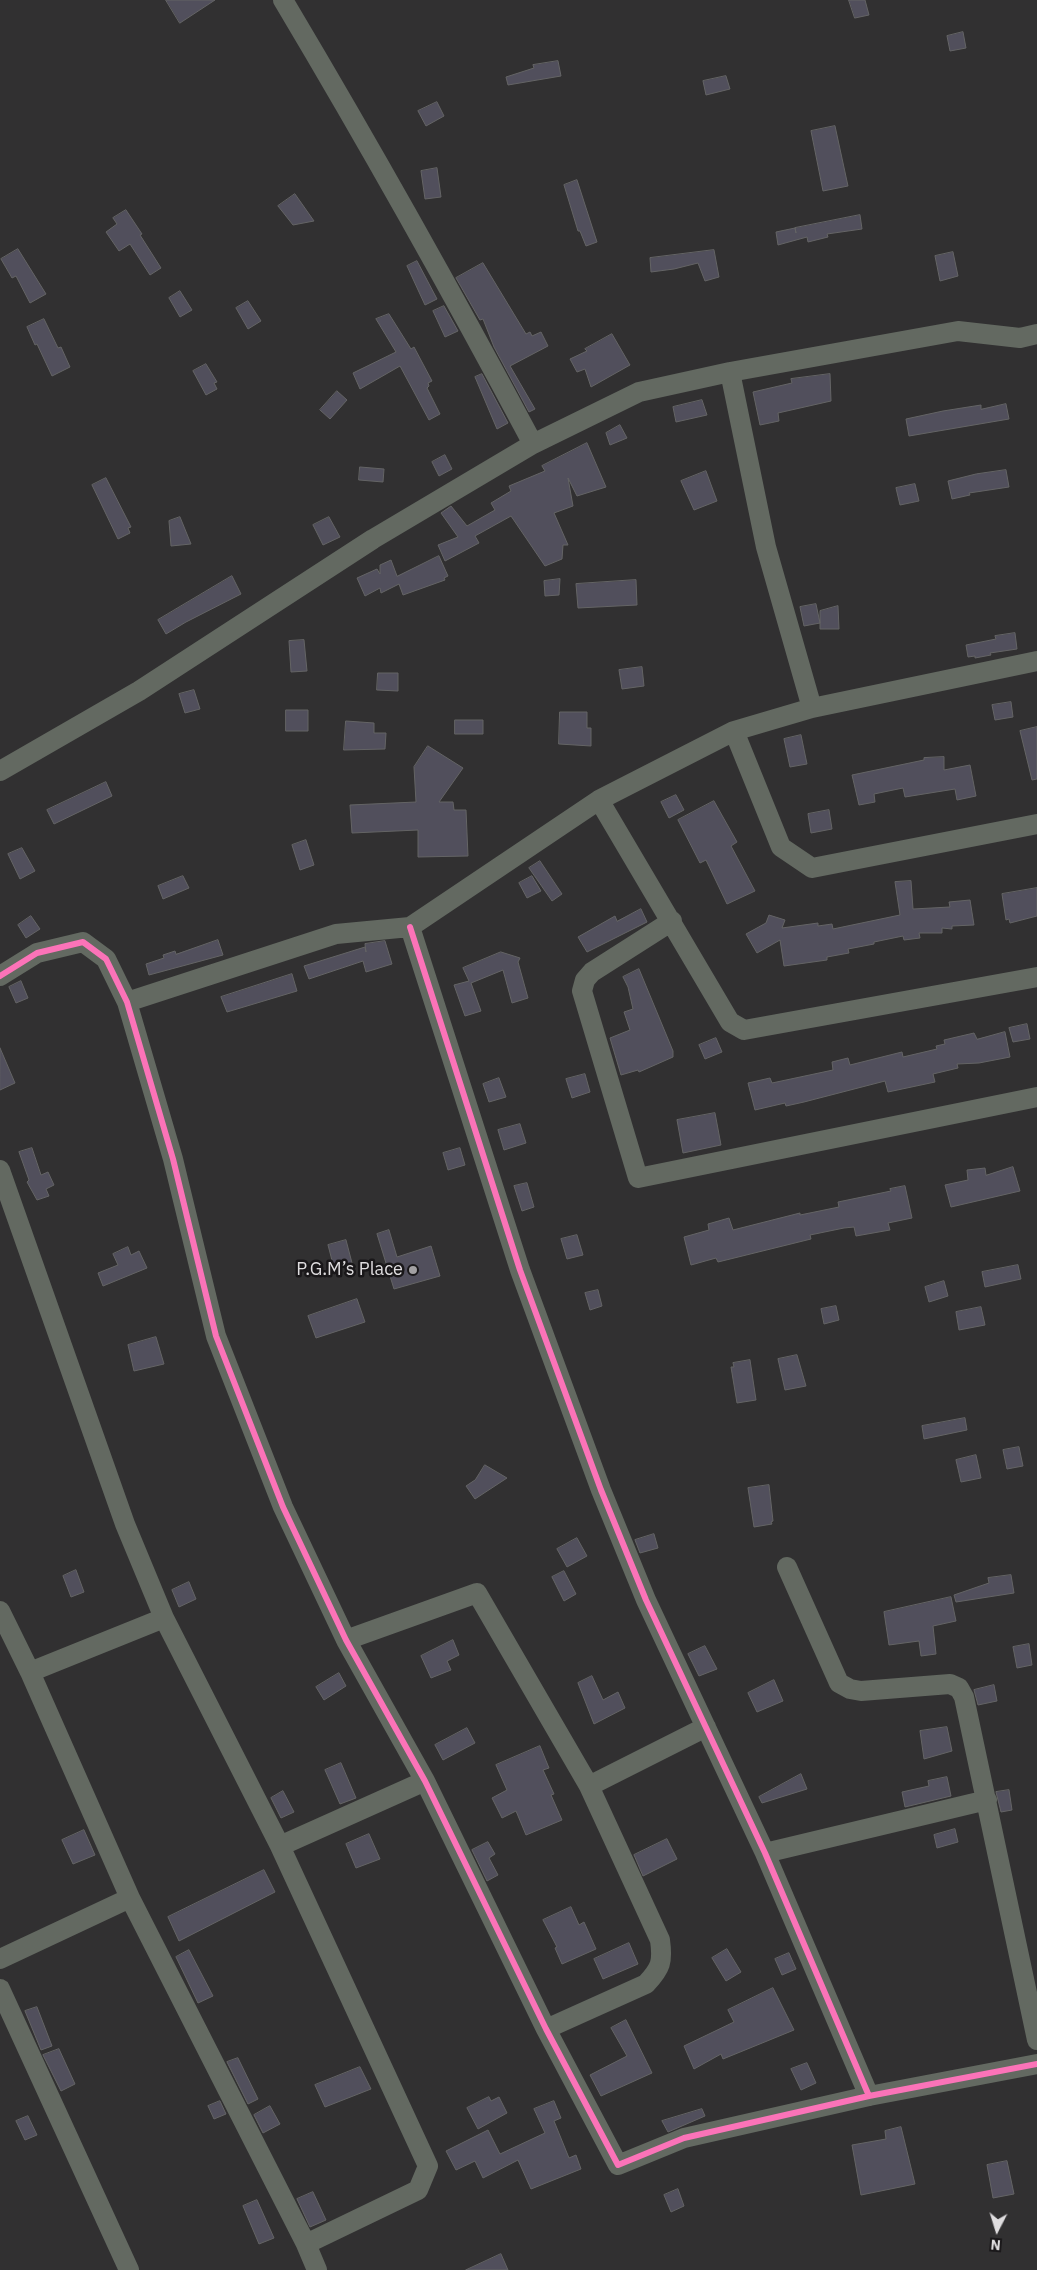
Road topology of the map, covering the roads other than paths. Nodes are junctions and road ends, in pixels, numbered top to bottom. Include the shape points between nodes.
1 (283, 0) edge
2 (1037, 334) edge
3 (730, 372) junction
4 (533, 444) junction
5 (1037, 661) edge
6 (812, 708) junction
7 (734, 731) junction
8 (0, 771) edge
9 (599, 800) junction
10 (1037, 824) edge
11 (672, 921) junction
12 (410, 927) junction
13 (0, 976) edge
14 (1037, 977) edge
15 (127, 1002) junction
16 (1037, 1098) edge
17 (2, 1180) edge
18 (787, 1567) dead end
19 (0, 1611) edge
20 (164, 1618) junction
21 (346, 1640) junction
22 (30, 1672) junction
23 (706, 1726) junction
24 (424, 1781) junction
25 (589, 1786) junction
26 (987, 1800) junction
27 (280, 1846) junction
28 (765, 1853) junction
29 (130, 1898) junction
30 (0, 1959) edge
31 (0, 1989) edge
32 (546, 2029) junction
33 (1037, 2040) edge
34 (1037, 2064) edge
35 (869, 2096) junction
36 (306, 2244) junction
37 (129, 2270) edge
38 (317, 2270) edge

1 - 4 street via 380,164
2 - 3 street via 1020,338 958,331
3 - 4 street via 639,392
3 - 6 street via 766,547
4 - 8 street via 373,539 139,691
5 - 6 street
6 - 7 street
7 - 9 street
7 - 10 street via 781,847 812,868
9 - 11 street
9 - 12 street
11 - 14 street via 730,1022 744,1030
11 - 16 street via 592,972 582,991 638,1178
12 - 15 street via 336,934
12 - 23 street via 520,1270 601,1490 646,1600
13 - 15 street via 37,953 83,942 106,959
15 - 21 street via 173,1159 216,1336 283,1507
17 - 20 street via 125,1524
18 - 26 street via 839,1683 861,1691 950,1684 959,1688 964,1697
19 - 22 street
20 - 22 street
20 - 27 street
21 - 24 street
21 - 25 street via 477,1593
22 - 29 street
23 - 25 street
23 - 28 street
24 - 27 street
24 - 32 street
25 - 32 street via 660,1940 663,1957 657,1972 646,1984
26 - 28 street
26 - 33 street
27 - 36 street via 428,2166 418,2190
28 - 35 street
29 - 30 street
29 - 36 street
31 - 37 street
32 - 35 street via 618,2165 684,2138
34 - 35 street
36 - 38 street

